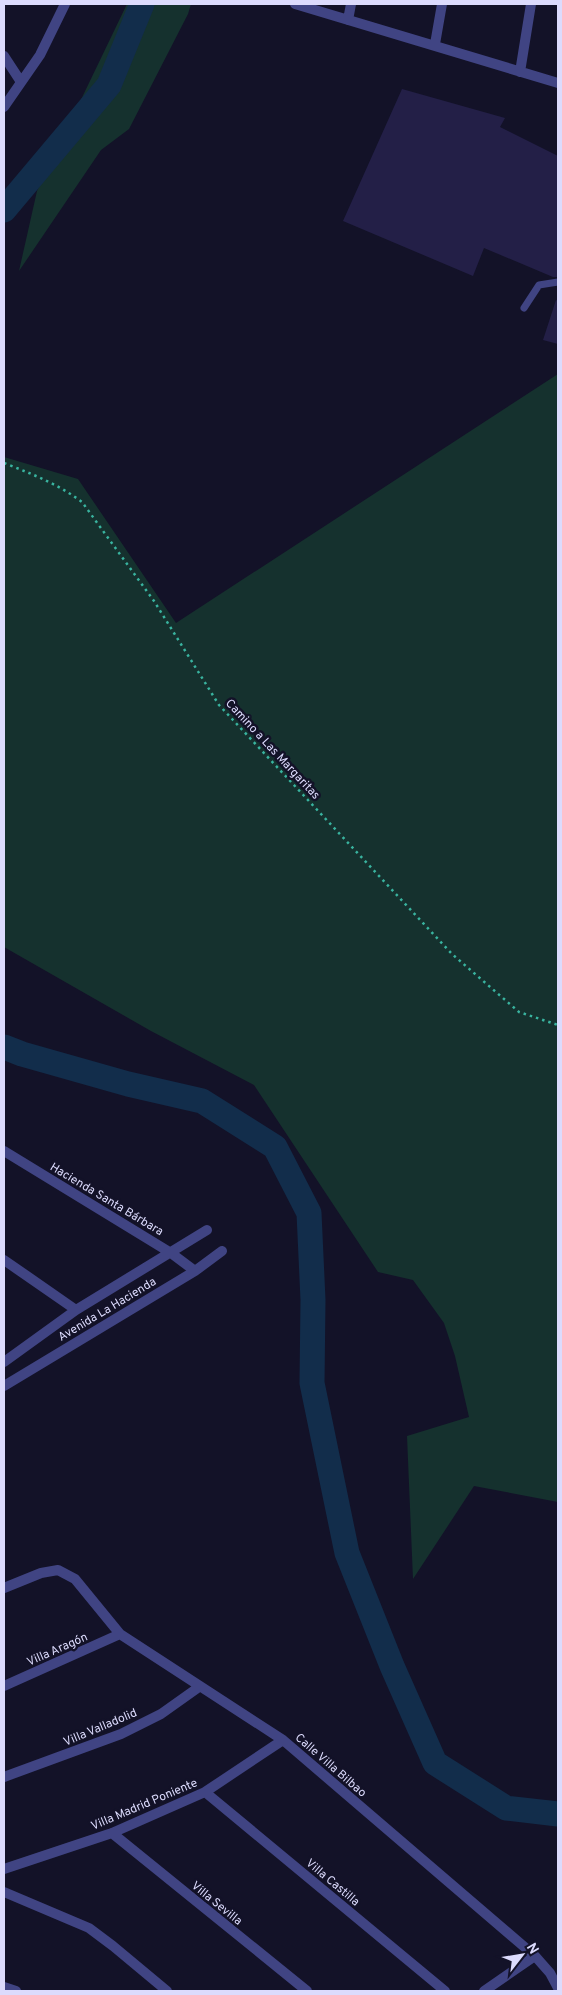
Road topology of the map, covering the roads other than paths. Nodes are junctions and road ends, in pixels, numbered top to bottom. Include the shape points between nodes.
1 (64, 4) edge
2 (295, 4) edge
3 (351, 4) edge
4 (442, 4) edge
5 (530, 4) edge
6 (348, 20) junction
7 (435, 44) junction
8 (4, 56) edge
9 (520, 72) junction
10 (21, 82) junction
11 (558, 83) edge
12 (4, 107) edge
13 (558, 282) edge
14 (524, 308) dead end
15 (4, 1152) edge
16 (206, 1230) dead end
17 (222, 1251) dead end
18 (171, 1253) junction
19 (4, 1260) edge
20 (195, 1271) junction
21 (76, 1310) junction
22 (4, 1362) edge
23 (4, 1386) edge
24 (4, 1588) edge
25 (120, 1634) junction
26 (4, 1686) edge
27 (199, 1687) junction
28 (282, 1740) junction
29 (4, 1777) edge
30 (205, 1792) junction
31 (112, 1834) junction
32 (4, 1869) edge
33 (4, 1892) edge
34 (535, 1956) junction
35 (4, 1987) edge
36 (558, 1988) edge
37 (16, 1991) edge
38 (167, 1991) edge
39 (307, 1991) edge
40 (445, 1991) edge
41 (484, 1991) edge

1 - 10 street via 40,55
2 - 6 street
3 - 6 street
4 - 7 street
5 - 9 street
6 - 7 street
7 - 9 street
8 - 10 street
9 - 11 street
10 - 12 street
13 - 14 lane via 538,286
15 - 18 street, Hacienda Santa Bárbara
16 - 18 street, Avenida La Hacienda
17 - 20 street, Avenida La Hacienda
18 - 20 street, Hacienda Santa Bárbara
18 - 21 street, Avenida La Hacienda
19 - 21 street
20 - 23 street, Avenida La Hacienda
21 - 22 street, Avenida La Hacienda
24 - 25 street, Calle Villa Bilbao via 41,1573 58,1570 75,1579
25 - 26 street, Villa Aragón
25 - 27 street, Calle Villa Bilbao
27 - 28 street, Calle Villa Bilbao
27 - 29 street, Villa Valladolid via 161,1714 121,1734
28 - 30 street, Villa Madrid Poniente
28 - 34 street, Calle Villa Bilbao
30 - 31 street, Villa Madrid Poniente
30 - 40 street, Villa Castilla
31 - 32 street, Villa Madrid Poniente
31 - 39 street, Villa Sevilla
33 - 38 street via 89,1928
34 - 36 street, Calle Villa Bilbao
34 - 41 street
35 - 37 street

